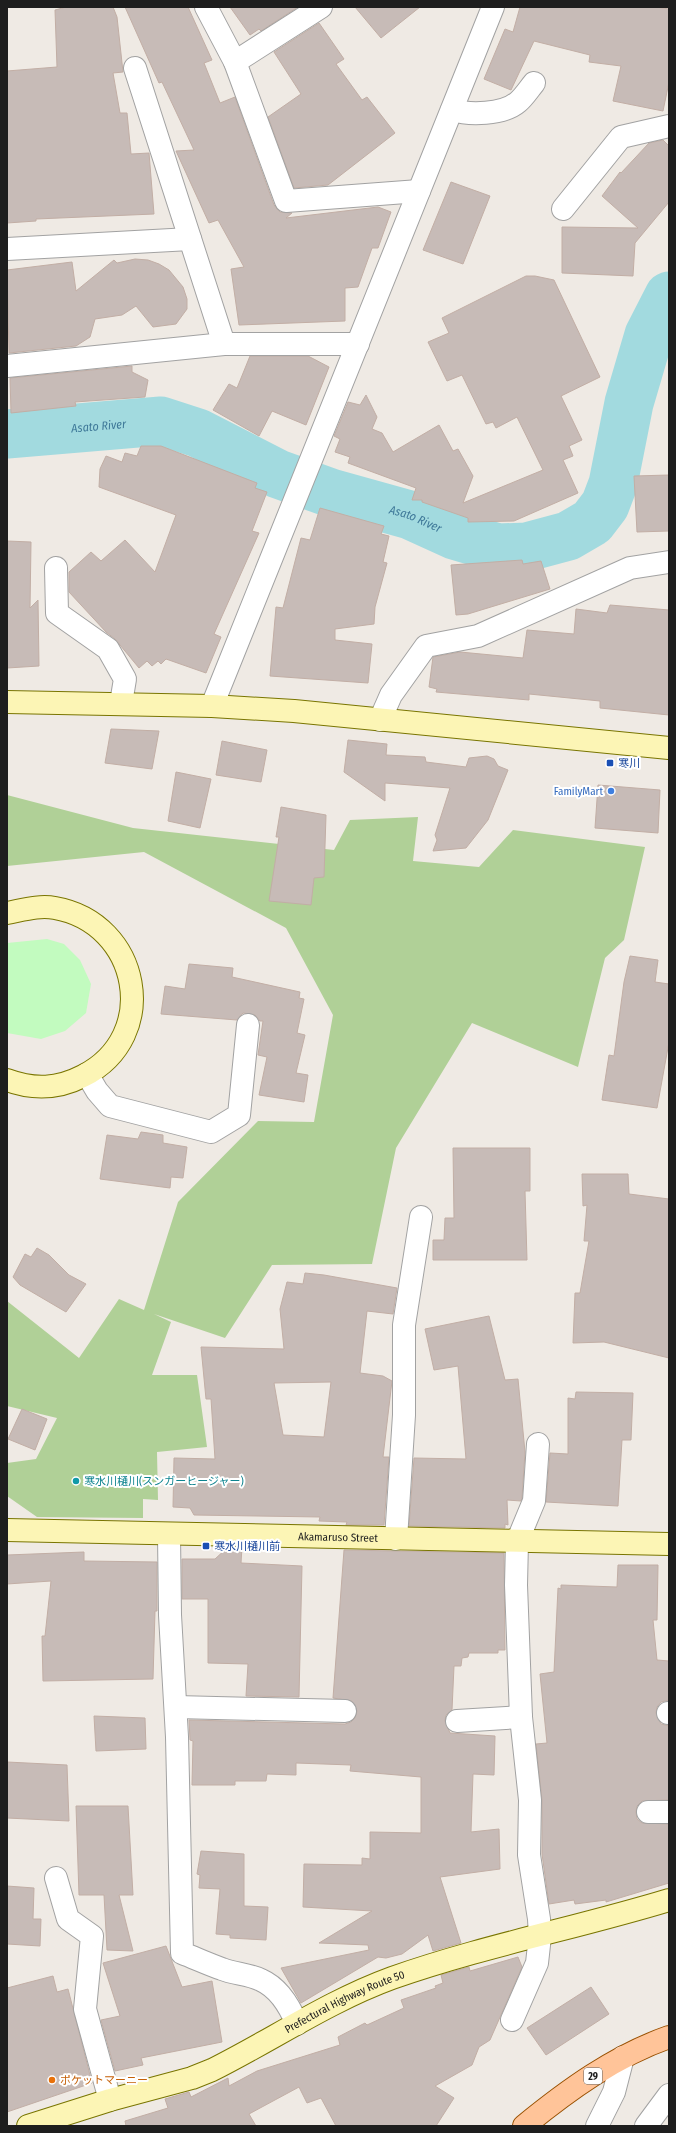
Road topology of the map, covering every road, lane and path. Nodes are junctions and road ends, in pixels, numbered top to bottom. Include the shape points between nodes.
1 (206, 7) edge
2 (320, 7) edge
3 (493, 7) edge
4 (236, 62) junction
5 (135, 68) dead end
6 (534, 83) dead end
7 (452, 110) junction
8 (669, 126) edge
9 (419, 192) junction
10 (563, 209) dead end
11 (190, 239) junction
12 (7, 249) edge
13 (224, 344) junction
14 (358, 344) junction
15 (7, 366) edge
16 (669, 562) edge
17 (56, 568) dead end
18 (7, 702) edge
19 (121, 704) junction
20 (212, 706) junction
21 (380, 720) junction
22 (669, 748) edge
23 (7, 913) edge
24 (248, 1025) dead end
25 (87, 1074) junction
26 (7, 1080) edge
27 (421, 1217) dead end
28 (538, 1444) dead end
29 (7, 1530) edge
30 (168, 1535) junction
31 (396, 1539) junction
32 (517, 1542) junction
33 (669, 1544) edge
34 (176, 1707) junction
35 (345, 1711) dead end
36 (521, 1717) junction
37 (457, 1721) dead end
38 (56, 1878) dead end
39 (669, 1900) edge
40 (540, 1936) junction
41 (512, 2020) dead end
42 (297, 2024) junction
43 (669, 2037) edge
44 (623, 2057) junction
45 (669, 2095) edge
46 (110, 2100) junction
47 (28, 2126) edge
48 (524, 2126) edge
49 (597, 2126) edge
50 (646, 2126) edge

1 - 4 street
2 - 4 street
3 - 7 street
4 - 9 street via 286,201
5 - 11 street
6 - 7 street via 517,103 492,112 464,114
7 - 9 street
8 - 10 street via 621,138
9 - 14 street
11 - 12 street
11 - 13 street
13 - 14 street
13 - 15 street
14 - 20 street
16 - 21 street via 630,568 478,636 426,646 392,695
17 - 19 street via 57,613 108,650 125,679
18 - 19 street
19 - 20 street
20 - 21 street
21 - 22 street
23 - 25 street via 48,907 72,913 105,934 125,961 132,988 129,1023 111,1056
24 - 25 street via 239,1115 211,1132 110,1106
25 - 26 street via 60,1086 32,1087
27 - 31 street via 404,1325 404,1415
28 - 32 street via 534,1501
29 - 30 street, Akamaruso Street
30 - 31 street, Akamaruso Street
30 - 34 street
31 - 32 street, Akamaruso Street
32 - 33 street, Akamaruso Street
32 - 36 street via 517,1662
34 - 35 street
34 - 42 street via 182,1952 223,1970 269,1985 279,1993
36 - 37 street
36 - 40 street via 530,1800 529,1855 540,1919
38 - 46 street via 68,1919 92,1936 85,2009
39 - 40 street, Prefectural Highway Route 50
40 - 41 street via 537,1963
40 - 42 street, Prefectural Highway Route 50 via 472,1953 391,1979
42 - 46 street, Prefectural Highway Route 50 via 212,2070 192,2078
43 - 44 main road, 29
44 - 48 main road, 29 via 572,2089
44 - 49 street via 614,2092
45 - 50 street
46 - 47 street, Prefectural Highway Route 50

